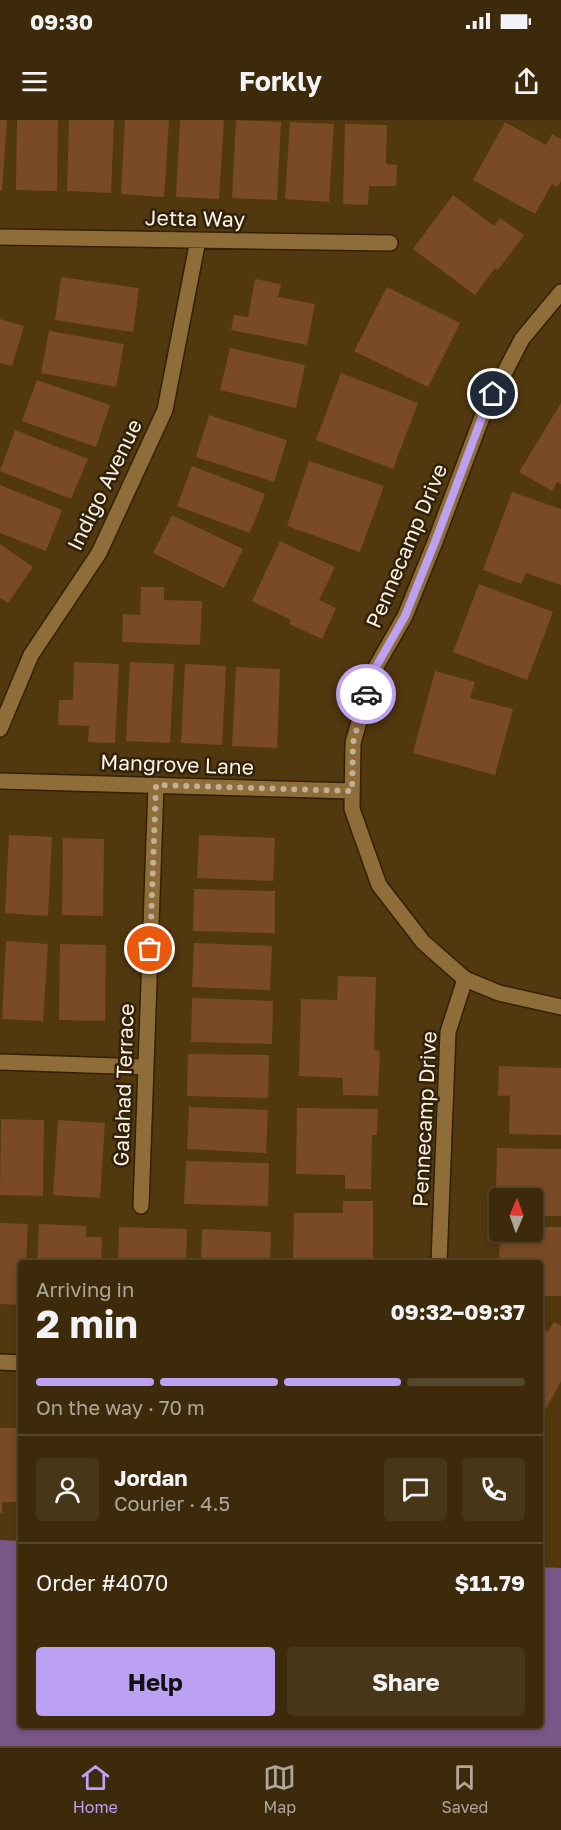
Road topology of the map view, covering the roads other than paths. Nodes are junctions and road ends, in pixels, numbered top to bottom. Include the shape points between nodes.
1 (0, 237) edge
2 (198, 240) junction
3 (390, 243) dead end
4 (561, 292) edge
5 (0, 729) edge
6 (0, 781) edge
7 (156, 785) junction
8 (352, 791) junction
9 (465, 979) junction
10 (561, 1007) edge
11 (0, 1062) edge
12 (146, 1067) junction
13 (141, 1206) dead end
14 (440, 1260) edge
15 (0, 1362) edge
16 (18, 1363) edge

1 - 2 street, Jetta Way
2 - 3 street, Jetta Way
2 - 5 street, Indigo Avenue via 165,410 99,553 31,655
4 - 8 street, Pennecamp Drive via 522,339 484,412 405,616 373,672 353,743
6 - 7 street, Mangrove Lane
7 - 8 street, Mangrove Lane
7 - 12 street, Galahad Terrace
8 - 9 street, Pennecamp Drive via 352,809 379,885 423,942
9 - 10 street, Pennecamp Drive via 498,993
9 - 14 street, Pennecamp Drive via 448,1032
11 - 12 street
12 - 13 street, Galahad Terrace
15 - 16 street

